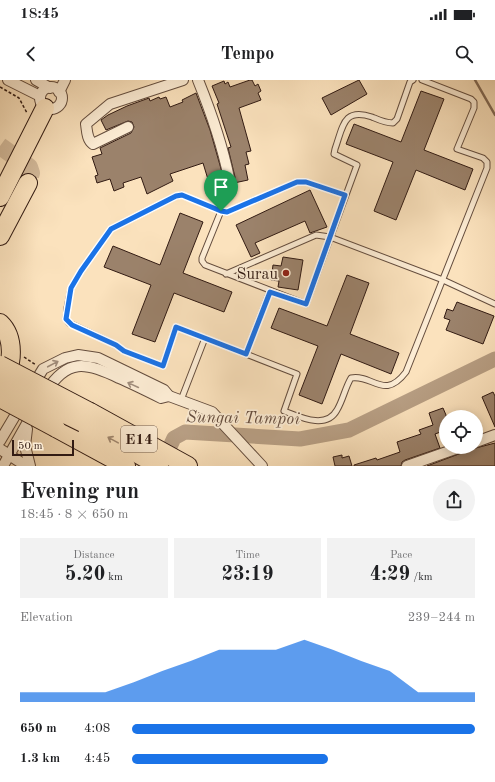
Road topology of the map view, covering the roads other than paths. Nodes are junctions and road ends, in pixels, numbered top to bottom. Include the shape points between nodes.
1 (8, 80) edge
2 (64, 80) edge
3 (183, 80) edge
4 (198, 80) edge
5 (413, 80) edge
6 (422, 80) edge
7 (50, 84) edge
8 (38, 106) junction
9 (128, 127) dead end
10 (229, 178) dead end
11 (28, 183) tunnel mouth
12 (345, 195) junction
13 (0, 197) edge
14 (221, 211) junction
15 (0, 236) edge
16 (330, 237) junction
17 (226, 274) junction
18 (443, 280) junction
19 (270, 292) junction
20 (495, 304) edge
21 (0, 323) edge
22 (205, 338) junction
23 (246, 354) junction
24 (0, 365) edge
25 (0, 381) edge
26 (169, 396) junction
27 (0, 398) edge
28 (181, 400) junction
29 (28, 421) junction
30 (495, 435) edge
31 (483, 439) edge
32 (0, 441) edge
33 (0, 449) edge
34 (10, 454) junction
35 (441, 454) edge
36 (1, 466) edge
37 (26, 466) edge
38 (30, 466) edge
39 (126, 466) edge
40 (159, 466) edge
41 (188, 466) edge
42 (262, 466) edge
43 (407, 466) edge

1 - 8 street
2 - 7 street
3 - 9 street via 110,104 86,124 90,142 93,144
4 - 10 street via 223,150
5 - 12 lane via 410,82 397,119 392,123 363,114 354,114 346,119 334,148 334,154 357,165
6 - 18 lane via 474,102 474,108 457,149 483,158 487,162 487,168
7 - 8 street via 43,90
7 - 8 street via 61,99 58,106 52,109
8 - 13 highway
11 - 15 highway
12 - 14 lane via 306,182 297,182 227,212
12 - 16 lane
14 - 17 lane via 202,261 205,265
14 - 22 lane via 182,195 111,229 71,288 67,308 66,319 72,325 124,351 163,366 176,327
16 - 17 lane via 316,235
16 - 18 lane
16 - 19 lane via 306,304
17 - 19 lane
18 - 20 lane
18 - 23 lane via 401,379 393,384 381,386 356,377 351,378 337,411 330,417 312,422 284,411 298,374
19 - 23 lane
21 - 25 highway via 11,346 10,362
22 - 23 lane
22 - 28 lane
24 - 41 highway, E14, bridge
40 -> 25 highway, E14, bridge via 83,423
26 - 28 street
26 -> 29 street via 161,398 99,368 72,367 54,379
32 -> 26 street via 42,369 65,358 78,355 98,358 164,390
27 - 39 highway, bridge
28 - 42 street via 217,416
29 - 34 street
29 - 38 street via 25,446
30 - 31 street
33 - 34 street
34 - 36 street
34 - 37 street
35 - 43 street

